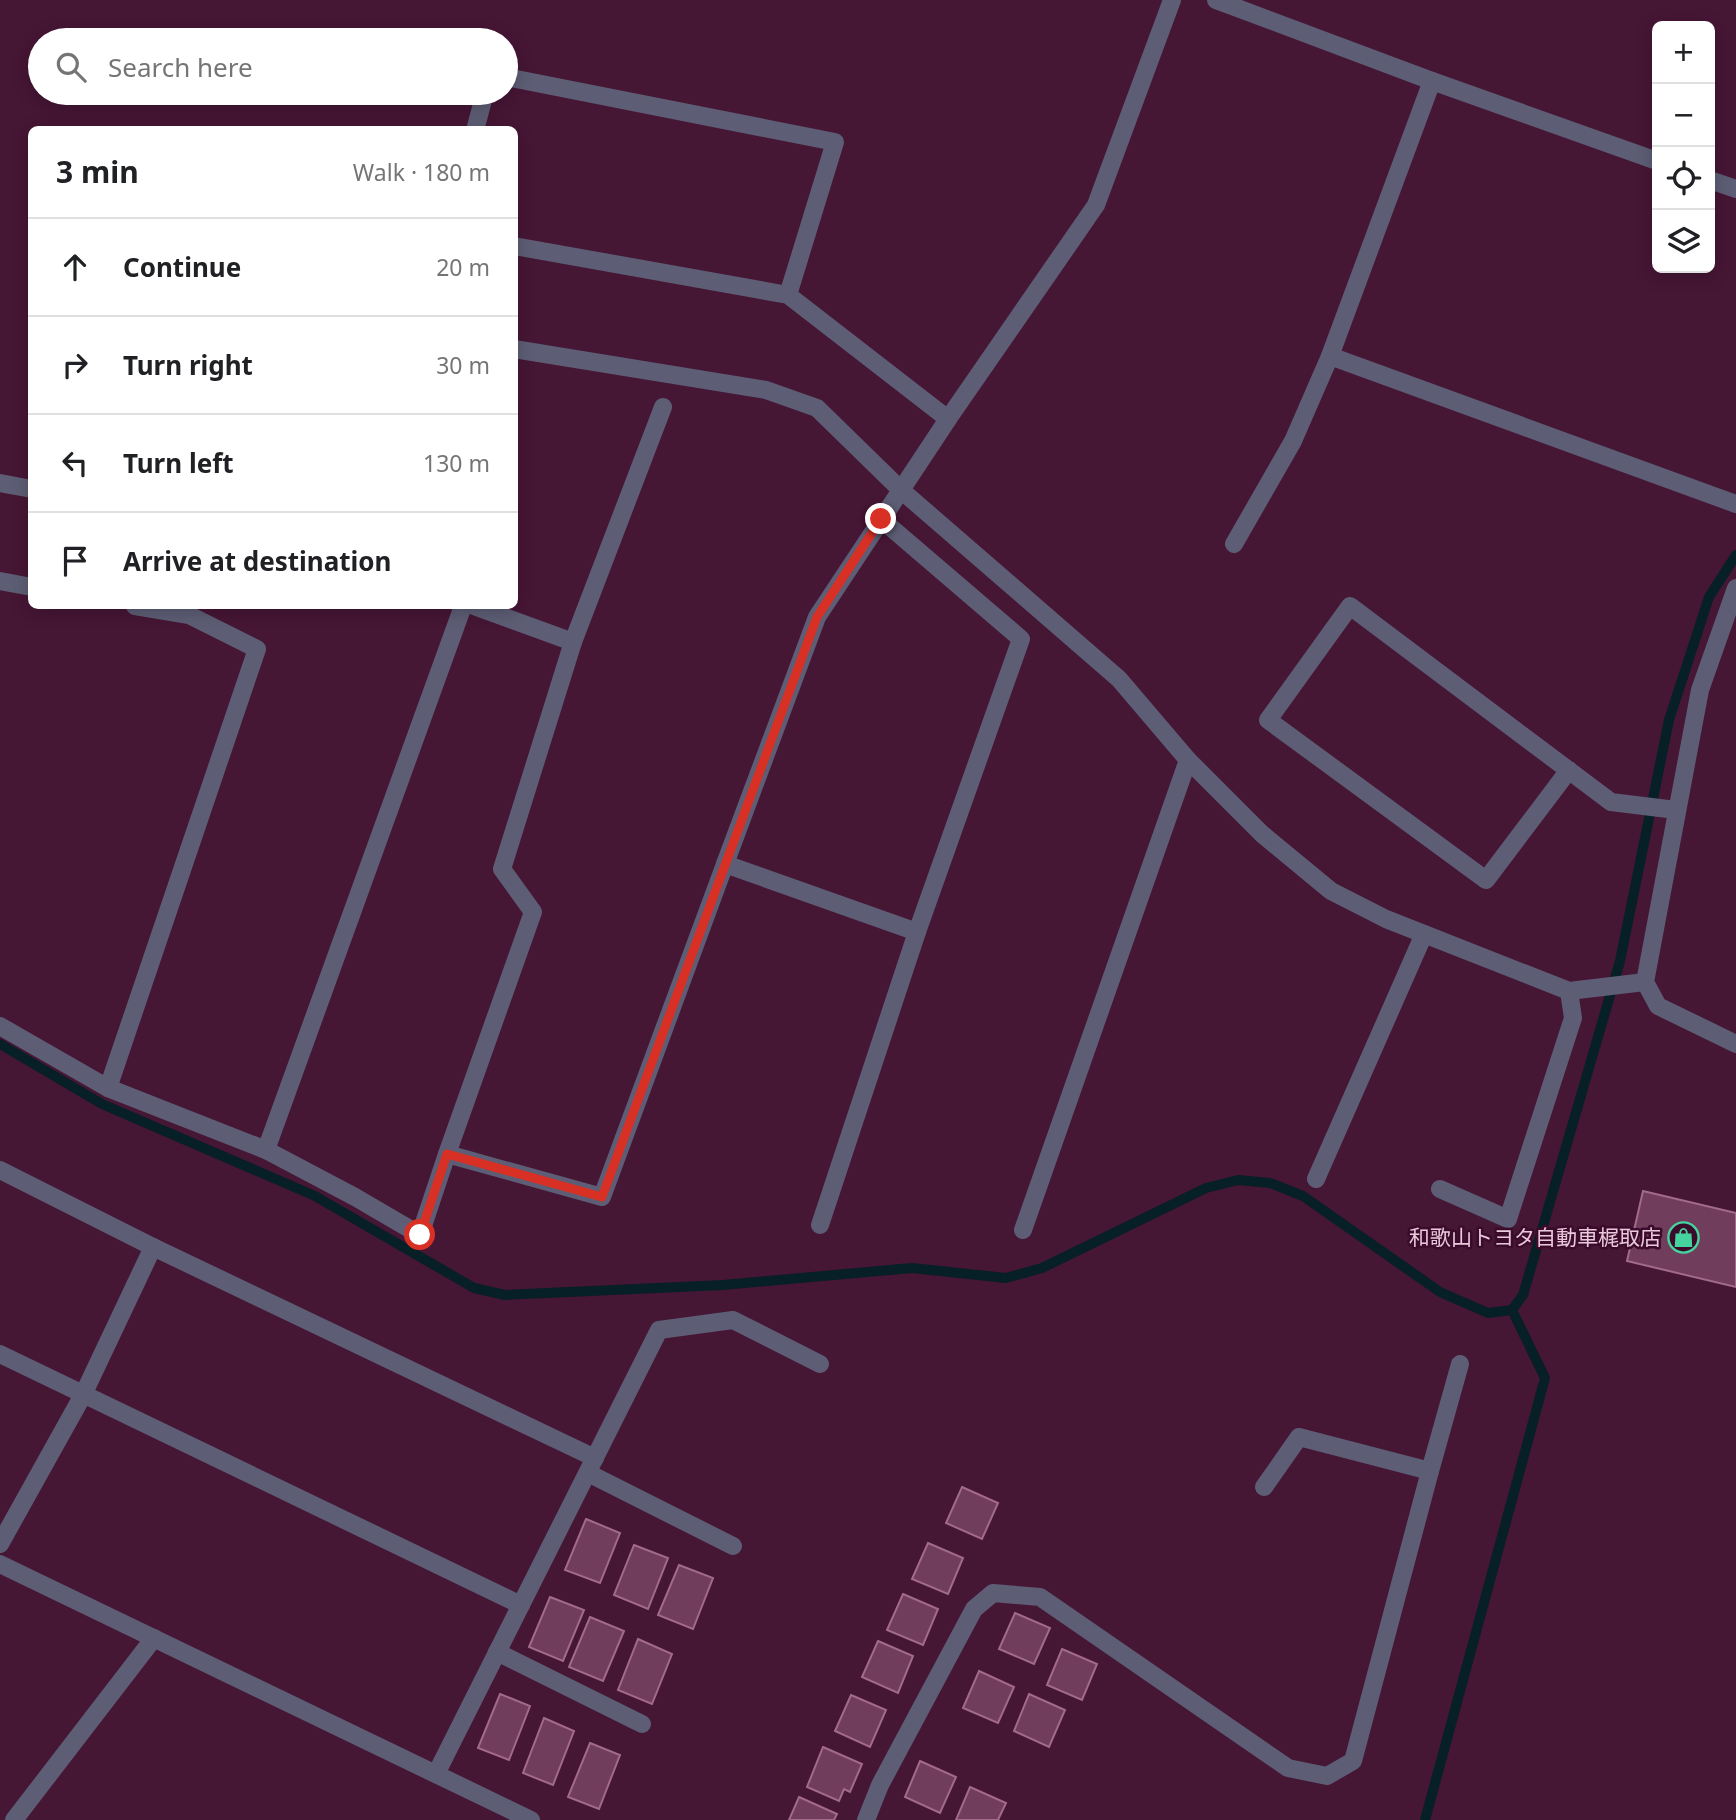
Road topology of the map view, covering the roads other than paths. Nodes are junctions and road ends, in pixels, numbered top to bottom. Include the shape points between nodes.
1 (1172, 0) edge
2 (1216, 0) edge
3 (518, 78) edge
4 (1432, 81) junction
5 (482, 105) edge
6 (476, 126) edge
7 (1652, 159) edge
8 (1715, 182) edge
9 (1736, 189) edge
10 (518, 247) edge
11 (788, 295) junction
12 (518, 350) edge
13 (1330, 356) junction
14 (663, 407) dead end
15 (948, 419) junction
16 (0, 483) edge
17 (28, 488) edge
18 (901, 490) junction
19 (1736, 504) edge
20 (881, 519) junction
21 (1234, 544) dead end
22 (0, 581) edge
23 (28, 586) edge
24 (1736, 588) edge
25 (153, 609) edge
26 (462, 609) edge
27 (482, 609) edge
28 (573, 642) junction
29 (1188, 760) junction
30 (1569, 770) junction
31 (1671, 809) junction
32 (725, 864) junction
33 (917, 932) junction
34 (1424, 934) junction
35 (1638, 983) junction
36 (1569, 991) junction
37 (0, 1026) edge
38 (1736, 1044) edge
39 (108, 1088) junction
40 (266, 1150) junction
41 (447, 1154) junction
42 (0, 1170) edge
43 (1315, 1179) dead end
44 (1440, 1189) dead end
45 (820, 1225) dead end
46 (1023, 1230) dead end
47 (153, 1247) junction
48 (0, 1354) edge
49 (820, 1364) dead end
50 (1460, 1364) dead end
51 (83, 1395) junction
52 (592, 1465) junction
53 (1430, 1471) junction
54 (1264, 1487) dead end
55 (0, 1544) edge
56 (733, 1546) dead end
57 (0, 1564) edge
58 (521, 1605) junction
59 (153, 1638) junction
60 (497, 1653) junction
61 (642, 1724) dead end
62 (436, 1774) junction
63 (14, 1820) edge
64 (531, 1820) edge
65 (866, 1820) edge

1 - 15 street via 1096,205
2 - 4 street
3 - 11 street via 835,142
4 - 7 street
4 - 13 street
5 - 6 street
8 - 9 street
10 - 11 street
11 - 15 street
12 - 18 street via 766,390 817,408
13 - 19 street
13 - 21 street via 1293,441
14 - 28 street
15 - 18 street
16 - 17 street
18 - 20 street
18 - 29 street via 1119,679
20 - 32 street via 817,617
20 - 33 street via 1021,639
22 - 23 street
24 - 31 street via 1700,690
25 - 39 street via 189,615 257,649
26 - 40 street
27 - 28 street
28 - 41 street via 502,869 533,912
29 - 34 street via 1262,834 1332,891
29 - 46 street
30 - 30 street via 1350,606 1268,720 1486,880
30 - 31 street via 1611,802
31 - 35 street
32 - 33 street
32 - 41 street via 602,1197
33 - 45 street
34 - 36 street
34 - 43 street
35 - 36 street
35 - 38 street via 1658,1006
36 - 44 street via 1573,1018 1508,1219
37 - 39 street
39 - 40 street
40 - 41 street via 420,1235
42 - 47 street
47 - 51 street
47 - 52 street
48 - 51 street
49 - 52 street via 733,1320 659,1331
50 - 53 street
51 - 55 street
51 - 58 street
52 - 56 street
52 - 58 street
53 - 54 street via 1299,1437
53 - 65 street via 1353,1760 1327,1776 1288,1768 1040,1597 993,1593 974,1609
57 - 59 street
58 - 60 street
59 - 62 street
59 - 63 street
60 - 61 street
60 - 62 street
62 - 64 street

